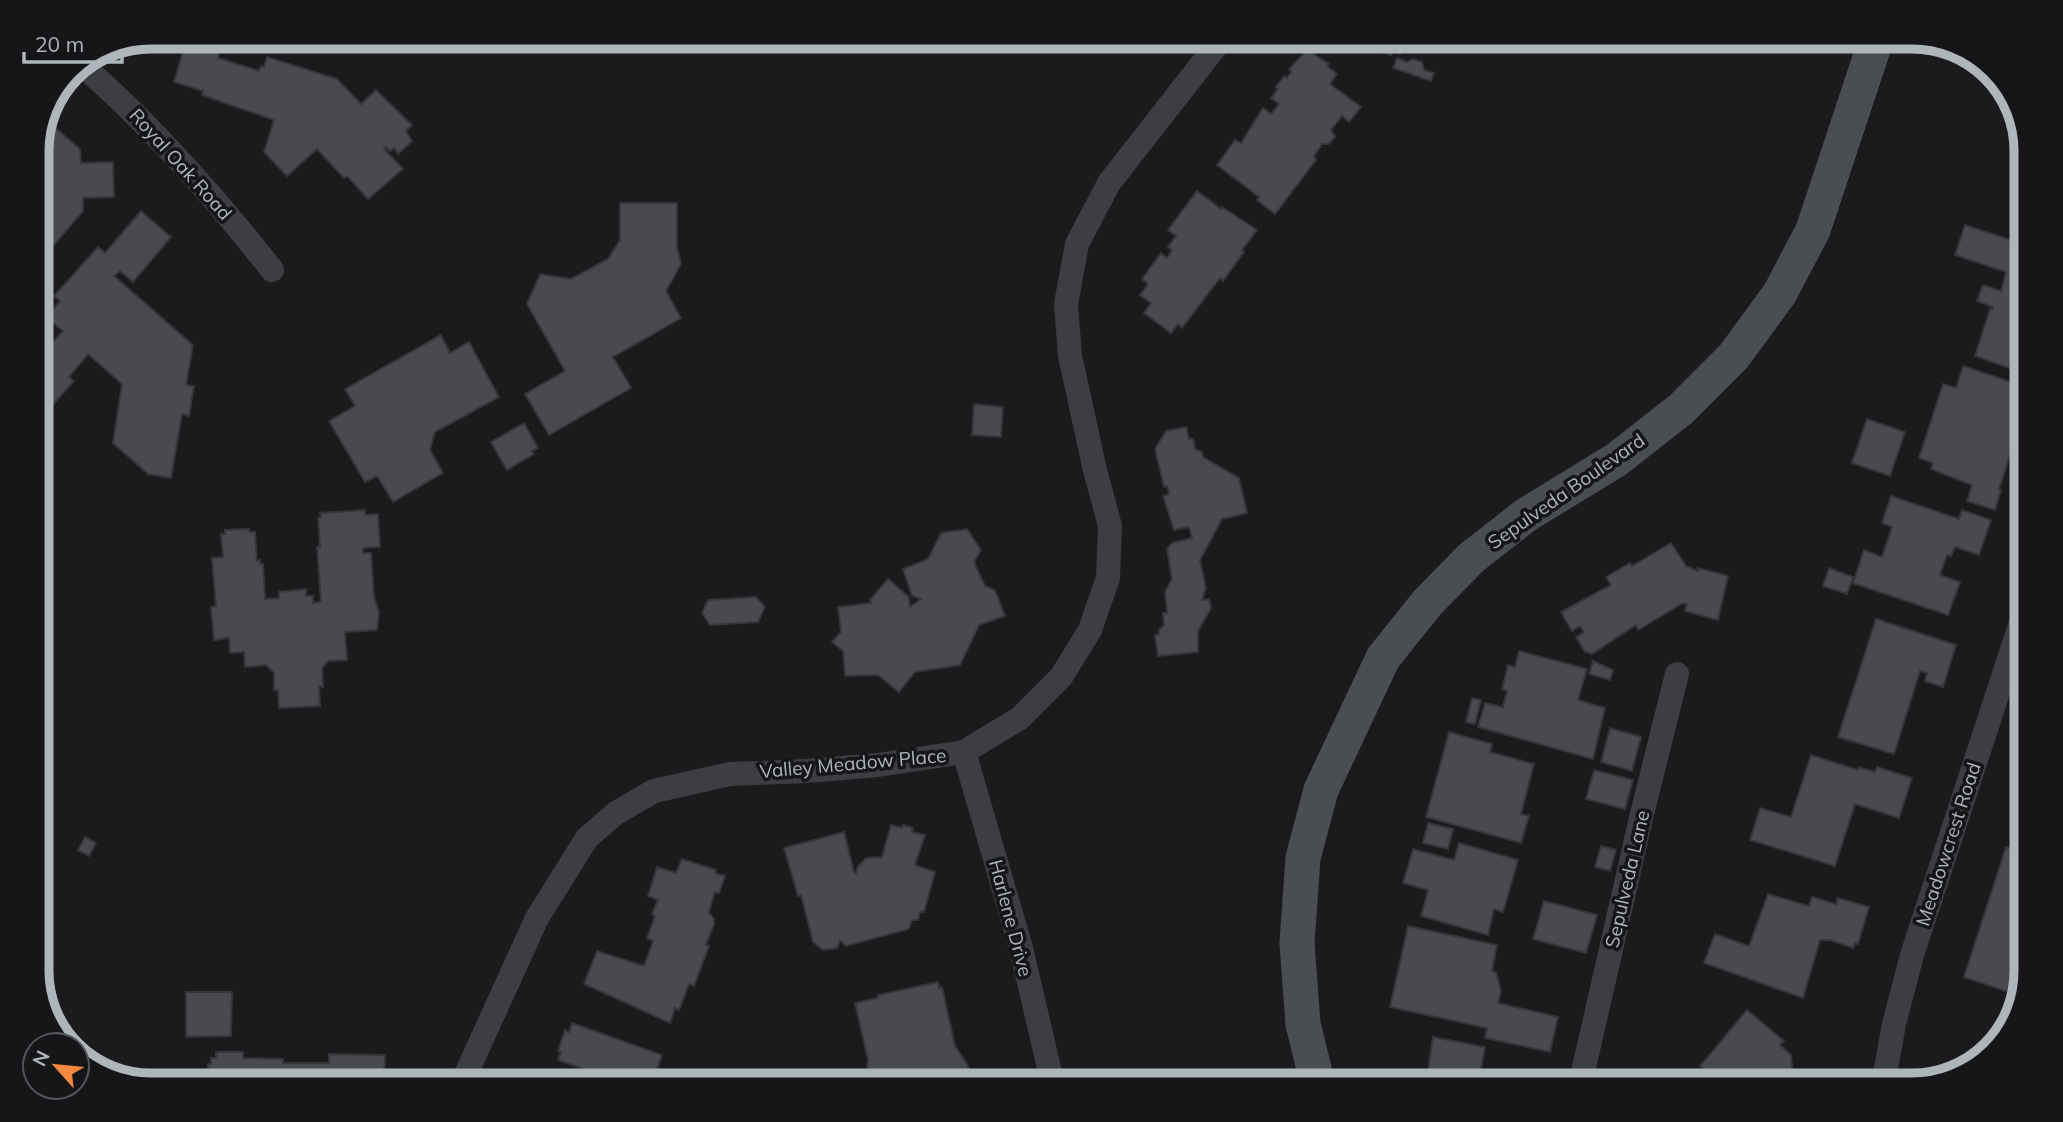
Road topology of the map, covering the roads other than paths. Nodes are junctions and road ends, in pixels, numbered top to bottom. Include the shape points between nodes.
1 (1214, 49) edge
2 (1873, 49) edge
3 (89, 71) edge
4 (272, 270) dead end
5 (2014, 644) edge
6 (1677, 674) dead end
7 (964, 752) junction
8 (466, 1073) edge
9 (1050, 1073) edge
10 (1315, 1073) edge
11 (1583, 1073) edge
12 (1885, 1073) edge

1 - 7 street, Valley Meadow Place via 1109,183 1077,244 1066,304 1070,356 1110,526 1108,578 1090,630 1060,677 1020,718
2 - 10 main road, Sepulveda Boulevard via 1813,230 1780,293 1734,356 1681,409 1616,460 1526,514 1471,558 1383,658 1321,790 1303,858 1297,943 1303,1024
3 - 4 street, Royal Oak Road via 188,169
5 - 12 street, Meadowcrest Road via 1912,955
6 - 11 street, Sepulveda Lane
7 - 8 street, Valley Meadow Place via 878,765 730,774 654,791 616,813 587,838 537,918
7 - 9 street, Harlene Drive via 1021,948

